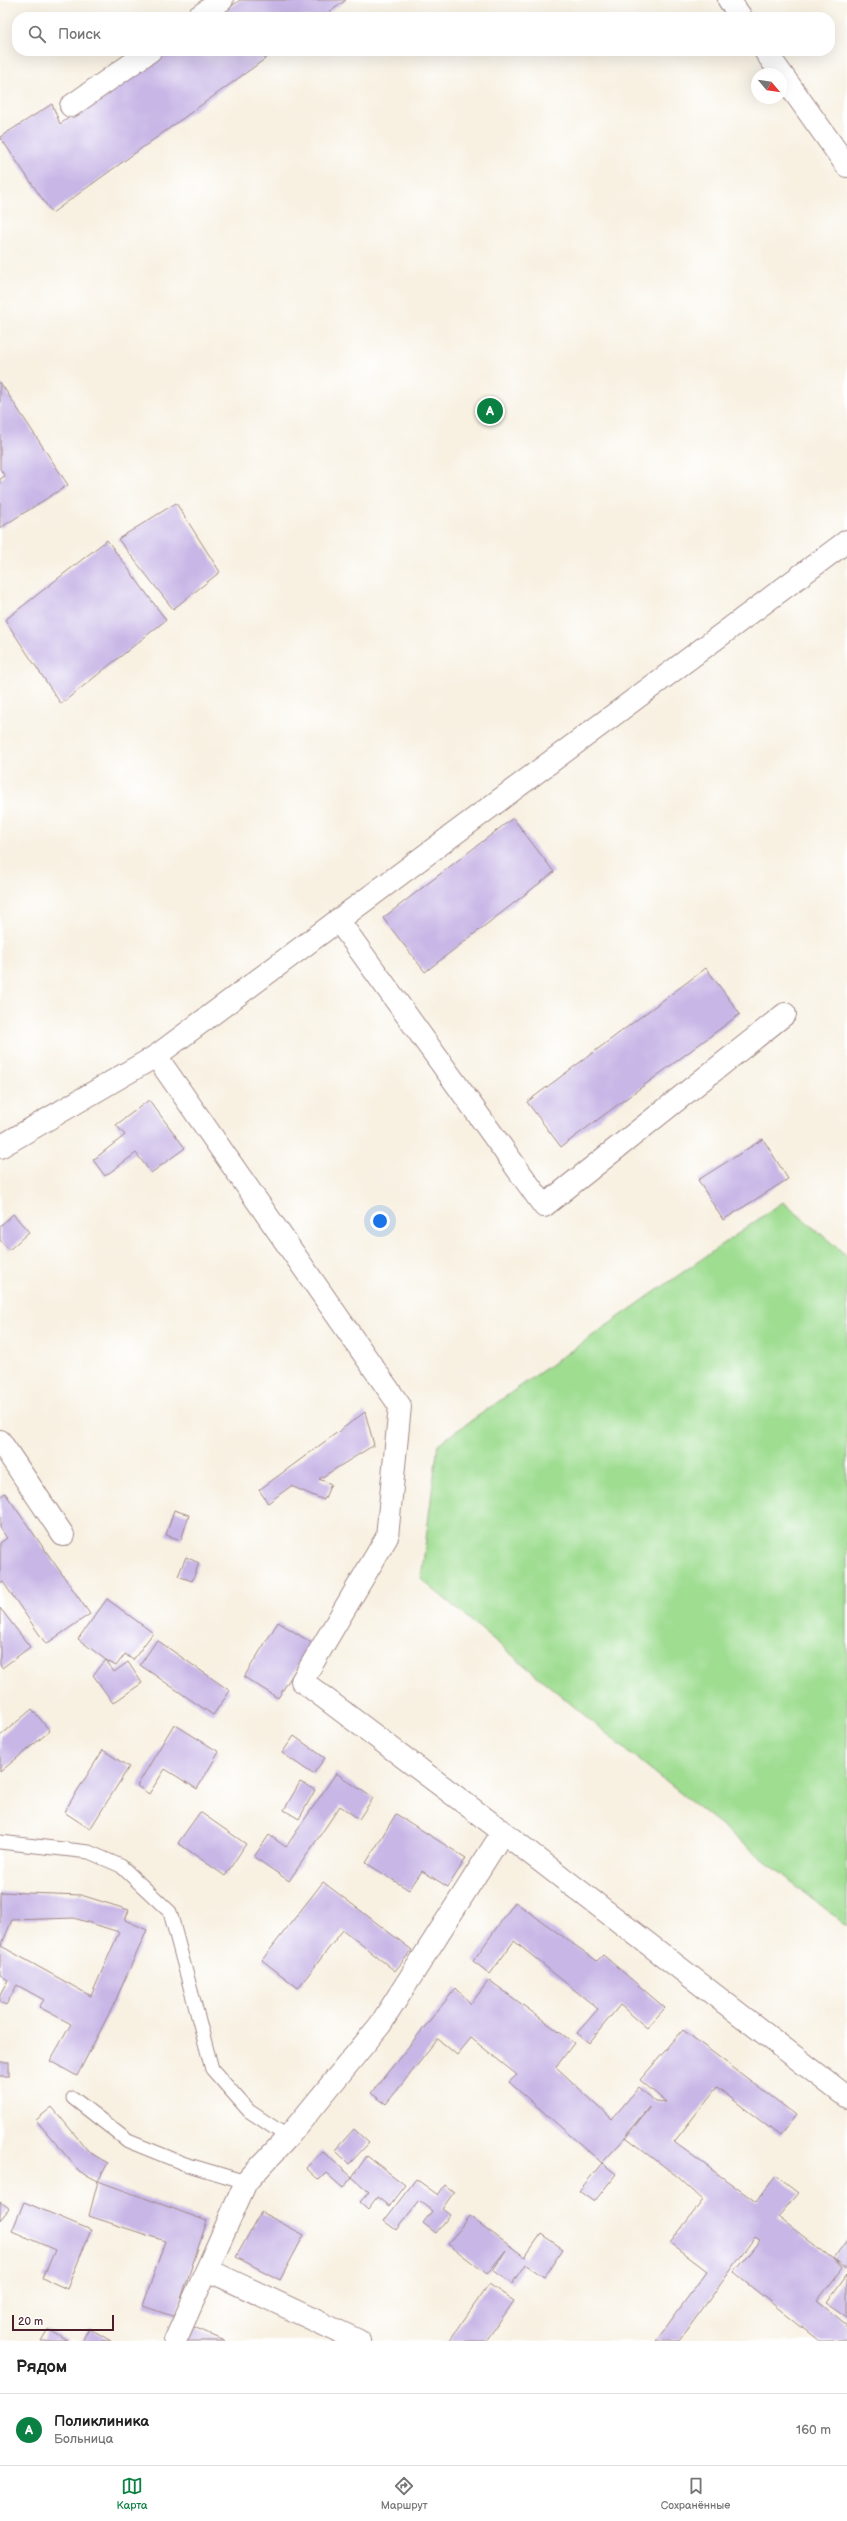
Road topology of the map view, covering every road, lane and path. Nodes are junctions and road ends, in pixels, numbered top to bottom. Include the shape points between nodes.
1 (222, 0) edge
2 (728, 0) edge
3 (205, 12) edge
4 (737, 12) edge
5 (143, 56) edge
6 (769, 56) edge
7 (71, 106) dead end
8 (847, 166) edge
9 (847, 541) edge
10 (338, 920) junction
11 (785, 1014) dead end
12 (156, 1056) junction
13 (0, 1147) edge
14 (0, 1441) edge
15 (63, 1535) dead end
16 (503, 1832) junction
17 (0, 1842) edge
18 (73, 2098) dead end
19 (847, 2098) edge
20 (288, 2137) junction
21 (246, 2182) junction
22 (208, 2270) junction
23 (175, 2341) edge
24 (359, 2341) edge

1 - 3 street
2 - 4 street
5 - 7 street
6 - 8 street
9 - 10 street
10 - 11 street via 544,1206
10 - 12 street
12 - 13 street
12 - 16 street via 400,1406 387,1537 302,1681
14 - 15 street
16 - 19 street
16 - 20 street via 380,2025
17 - 20 lane via 89,1852 122,1866 170,1912 212,2068 249,2111
18 - 21 lane via 128,2141 185,2164
20 - 21 street
21 - 22 street
22 - 23 street
22 - 24 street

